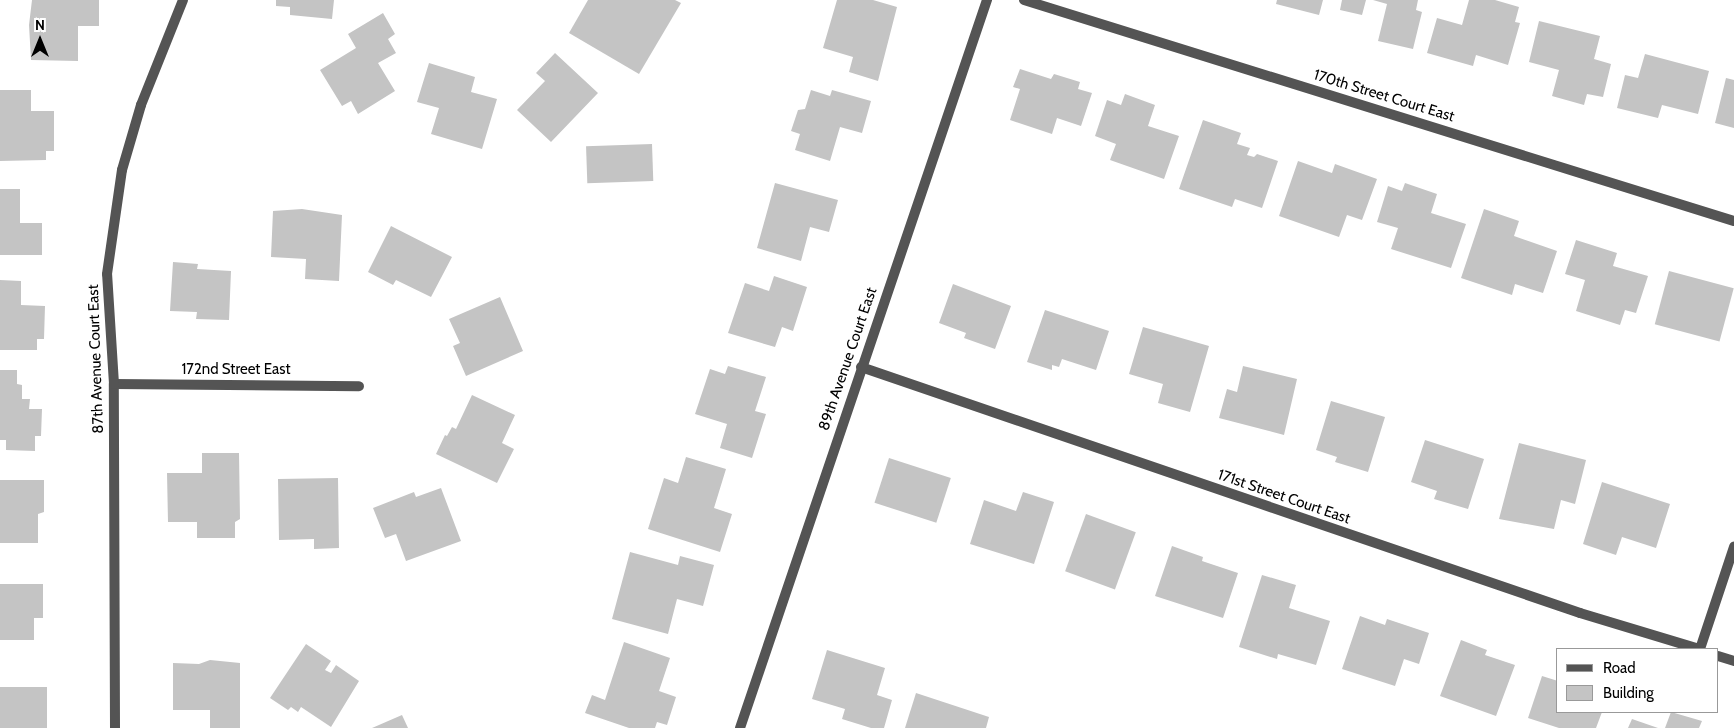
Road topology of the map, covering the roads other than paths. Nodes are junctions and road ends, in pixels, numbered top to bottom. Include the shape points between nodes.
1 (183, 0) edge
2 (988, 0) edge
3 (1024, 0) edge
4 (1734, 221) edge
5 (861, 366) junction
6 (114, 384) junction
7 (359, 386) dead end
8 (1734, 547) edge
9 (1696, 648) edge
10 (1699, 648) edge
11 (1719, 656) edge
12 (1734, 661) edge
13 (115, 728) edge
14 (740, 728) edge

1 - 6 street, 87th Avenue Court East via 141,105 122,170 107,274
2 - 5 street, 89th Avenue Court East
3 - 4 street, 170th Street Court East
5 - 9 street, 171st Street Court East via 1580,613
5 - 14 street, 89th Avenue Court East
6 - 7 street, 172nd Street East
6 - 13 street, 87th Avenue Court East
8 - 10 street
11 - 12 street

